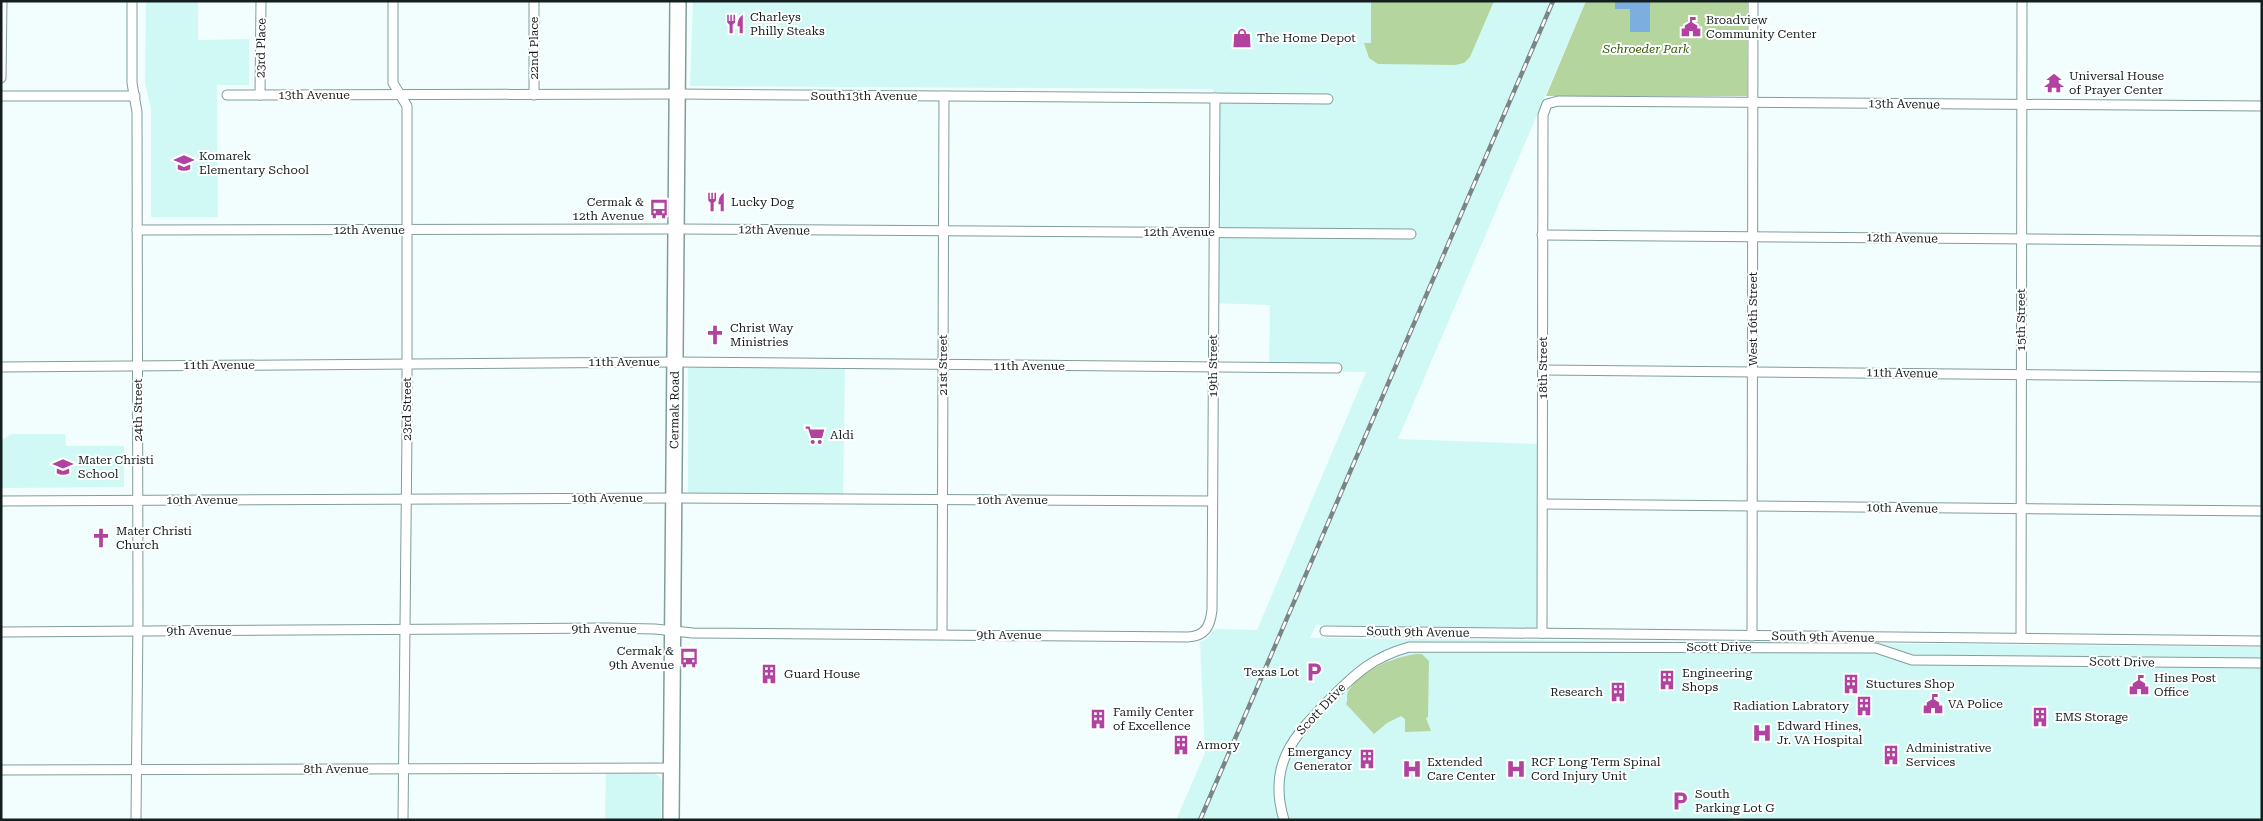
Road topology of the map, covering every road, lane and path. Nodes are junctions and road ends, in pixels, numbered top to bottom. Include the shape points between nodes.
1 (2, 1) edge
2 (132, 1) edge
3 (261, 1) edge
4 (393, 1) edge
5 (534, 1) edge
6 (678, 1) edge
7 (1753, 1) edge
8 (2022, 1) edge
9 (1, 78) edge
10 (678, 94) junction
11 (227, 95) dead end
12 (260, 95) junction
13 (400, 95) junction
14 (534, 95) junction
15 (1, 96) edge
16 (135, 96) junction
17 (944, 96) junction
18 (1215, 98) junction
19 (1328, 98) dead end
20 (1753, 102) junction
21 (1547, 104) joint
22 (2021, 105) junction
23 (2262, 106) edge
24 (676, 229) junction
25 (137, 230) junction
26 (406, 230) junction
27 (943, 231) junction
28 (1214, 233) junction
29 (1411, 234) dead end
30 (1542, 235) junction
31 (1753, 237) junction
32 (2021, 239) junction
33 (2262, 241) edge
34 (676, 362) junction
35 (407, 364) junction
36 (943, 365) junction
37 (138, 366) junction
38 (1, 367) edge
39 (1212, 367) junction
40 (1337, 368) dead end
41 (1543, 370) junction
42 (1753, 371) junction
43 (2021, 374) junction
44 (2262, 376) edge
45 (405, 498) junction
46 (674, 498) junction
47 (138, 500) junction
48 (943, 500) junction
49 (1, 501) edge
50 (1212, 501) junction
51 (1543, 504) junction
52 (1753, 506) junction
53 (2020, 509) junction
54 (2262, 511) edge
55 (405, 630) junction
56 (138, 631) junction
57 (673, 631) junction
58 (1325, 631) dead end
59 (1, 632) edge
60 (1205, 632) joint
61 (1542, 633) junction
62 (942, 634) junction
63 (1752, 636) junction
64 (2021, 638) junction
65 (2262, 641) edge
66 (2262, 663) edge
67 (672, 768) junction
68 (404, 769) junction
69 (1, 770) edge
70 (136, 770) junction
71 (136, 820) edge
72 (403, 820) edge
73 (671, 820) edge
74 (1284, 820) edge

1 - 9 street
2 - 16 street, 24th Street via 132,83
3 - 12 street, 23rd Place
4 - 13 street, 23rd Street via 393,83
5 - 14 street, 22nd Place
6 - 10 main road, Cermak Road
7 - 20 street, West 16th Street
8 - 22 street, 15th Street
10 - 14 street, South13th Avenue
10 - 17 street, South13th Avenue
10 - 24 main road, Cermak Road
11 - 12 street, 13th Avenue
12 - 13 street, 13th Avenue
13 - 14 street, South13th Avenue
13 - 26 street, 23rd Street via 407,106
15 - 16 street
16 - 25 street, 24th Street
17 - 18 street, South13th Avenue
17 - 27 street, 21st Street
18 - 19 street, South13th Avenue
18 - 28 street, 19th Street
20 - 21 street, 13th Avenue via 1558,101
20 - 22 street, 13th Avenue
20 - 31 street, West 16th Street
21 - 30 street, 18th Street via 1543,115
22 - 23 street, 13th Avenue
22 - 32 street, 15th Street
24 - 26 street, 12th Avenue
24 - 27 street, 12th Avenue
24 - 34 main road, Cermak Road
25 - 26 street, 12th Avenue
25 - 37 street, 24th Street
26 - 35 street, 23rd Street
27 - 28 street, 12th Avenue
27 - 36 street, 21st Street
28 - 29 street, 12th Avenue
28 - 39 street, 19th Street
30 - 31 street, 12th Avenue
30 - 41 street, 18th Street
31 - 32 street, 12th Avenue
31 - 42 street, West 16th Street
32 - 33 street, 12th Avenue
32 - 43 street, 15th Street
34 - 35 street, 11th Avenue
34 - 36 street, 11th Avenue
34 - 46 main road, Cermak Road
35 - 37 street, 11th Avenue
35 - 45 street, 23rd Street
36 - 39 street, 11th Avenue
36 - 48 street, 21st Street
37 - 38 street, 11th Avenue
37 - 47 street, 24th Street
39 - 40 street, 11th Avenue
39 - 50 street, 19th Street
41 - 42 street, 11th Avenue
41 - 51 street, 18th Street
42 - 43 street, 11th Avenue
42 - 52 street, West 16th Street
43 - 44 street, 11th Avenue
43 - 53 street, 15th Street
45 - 46 street, 10th Avenue
45 - 47 street, 10th Avenue
45 - 55 street, 23rd Street
46 - 48 street, 10th Avenue
46 - 57 main road, Cermak Road
47 - 49 street, 10th Avenue
47 - 56 street, 24th Street
48 - 50 street, 10th Avenue
48 - 62 street, 21st Street
50 - 60 street, 19th Street via 1212,610
51 - 52 street, 10th Avenue
51 - 61 street, 18th Street
52 - 53 street, 10th Avenue
52 - 63 street, West 16th Street
53 - 54 street, 10th Avenue
53 - 64 street, 15th Street
55 - 56 street, 9th Avenue
55 - 57 street, 9th Avenue via 616,628
55 - 68 street, 23rd Street
56 - 59 street, 9th Avenue
56 - 70 street, 24th Street
57 - 62 street, 9th Avenue
57 - 67 main road, Cermak Road
58 - 61 street, South 9th Avenue
60 - 62 street, 9th Avenue via 1196,637
61 - 63 street, South 9th Avenue
63 - 64 street, South 9th Avenue
64 - 65 street, South 9th Avenue
66 - 74 street, Scott Drive via 1912,660 1876,648 1409,648 1374,659 1356,673 1290,743 1279,785
67 - 68 street, 8th Avenue
67 - 73 main road, Cermak Road
68 - 70 street, 8th Avenue
68 - 72 street, 23rd Street
69 - 70 street, 8th Avenue
70 - 71 street, 24th Street

